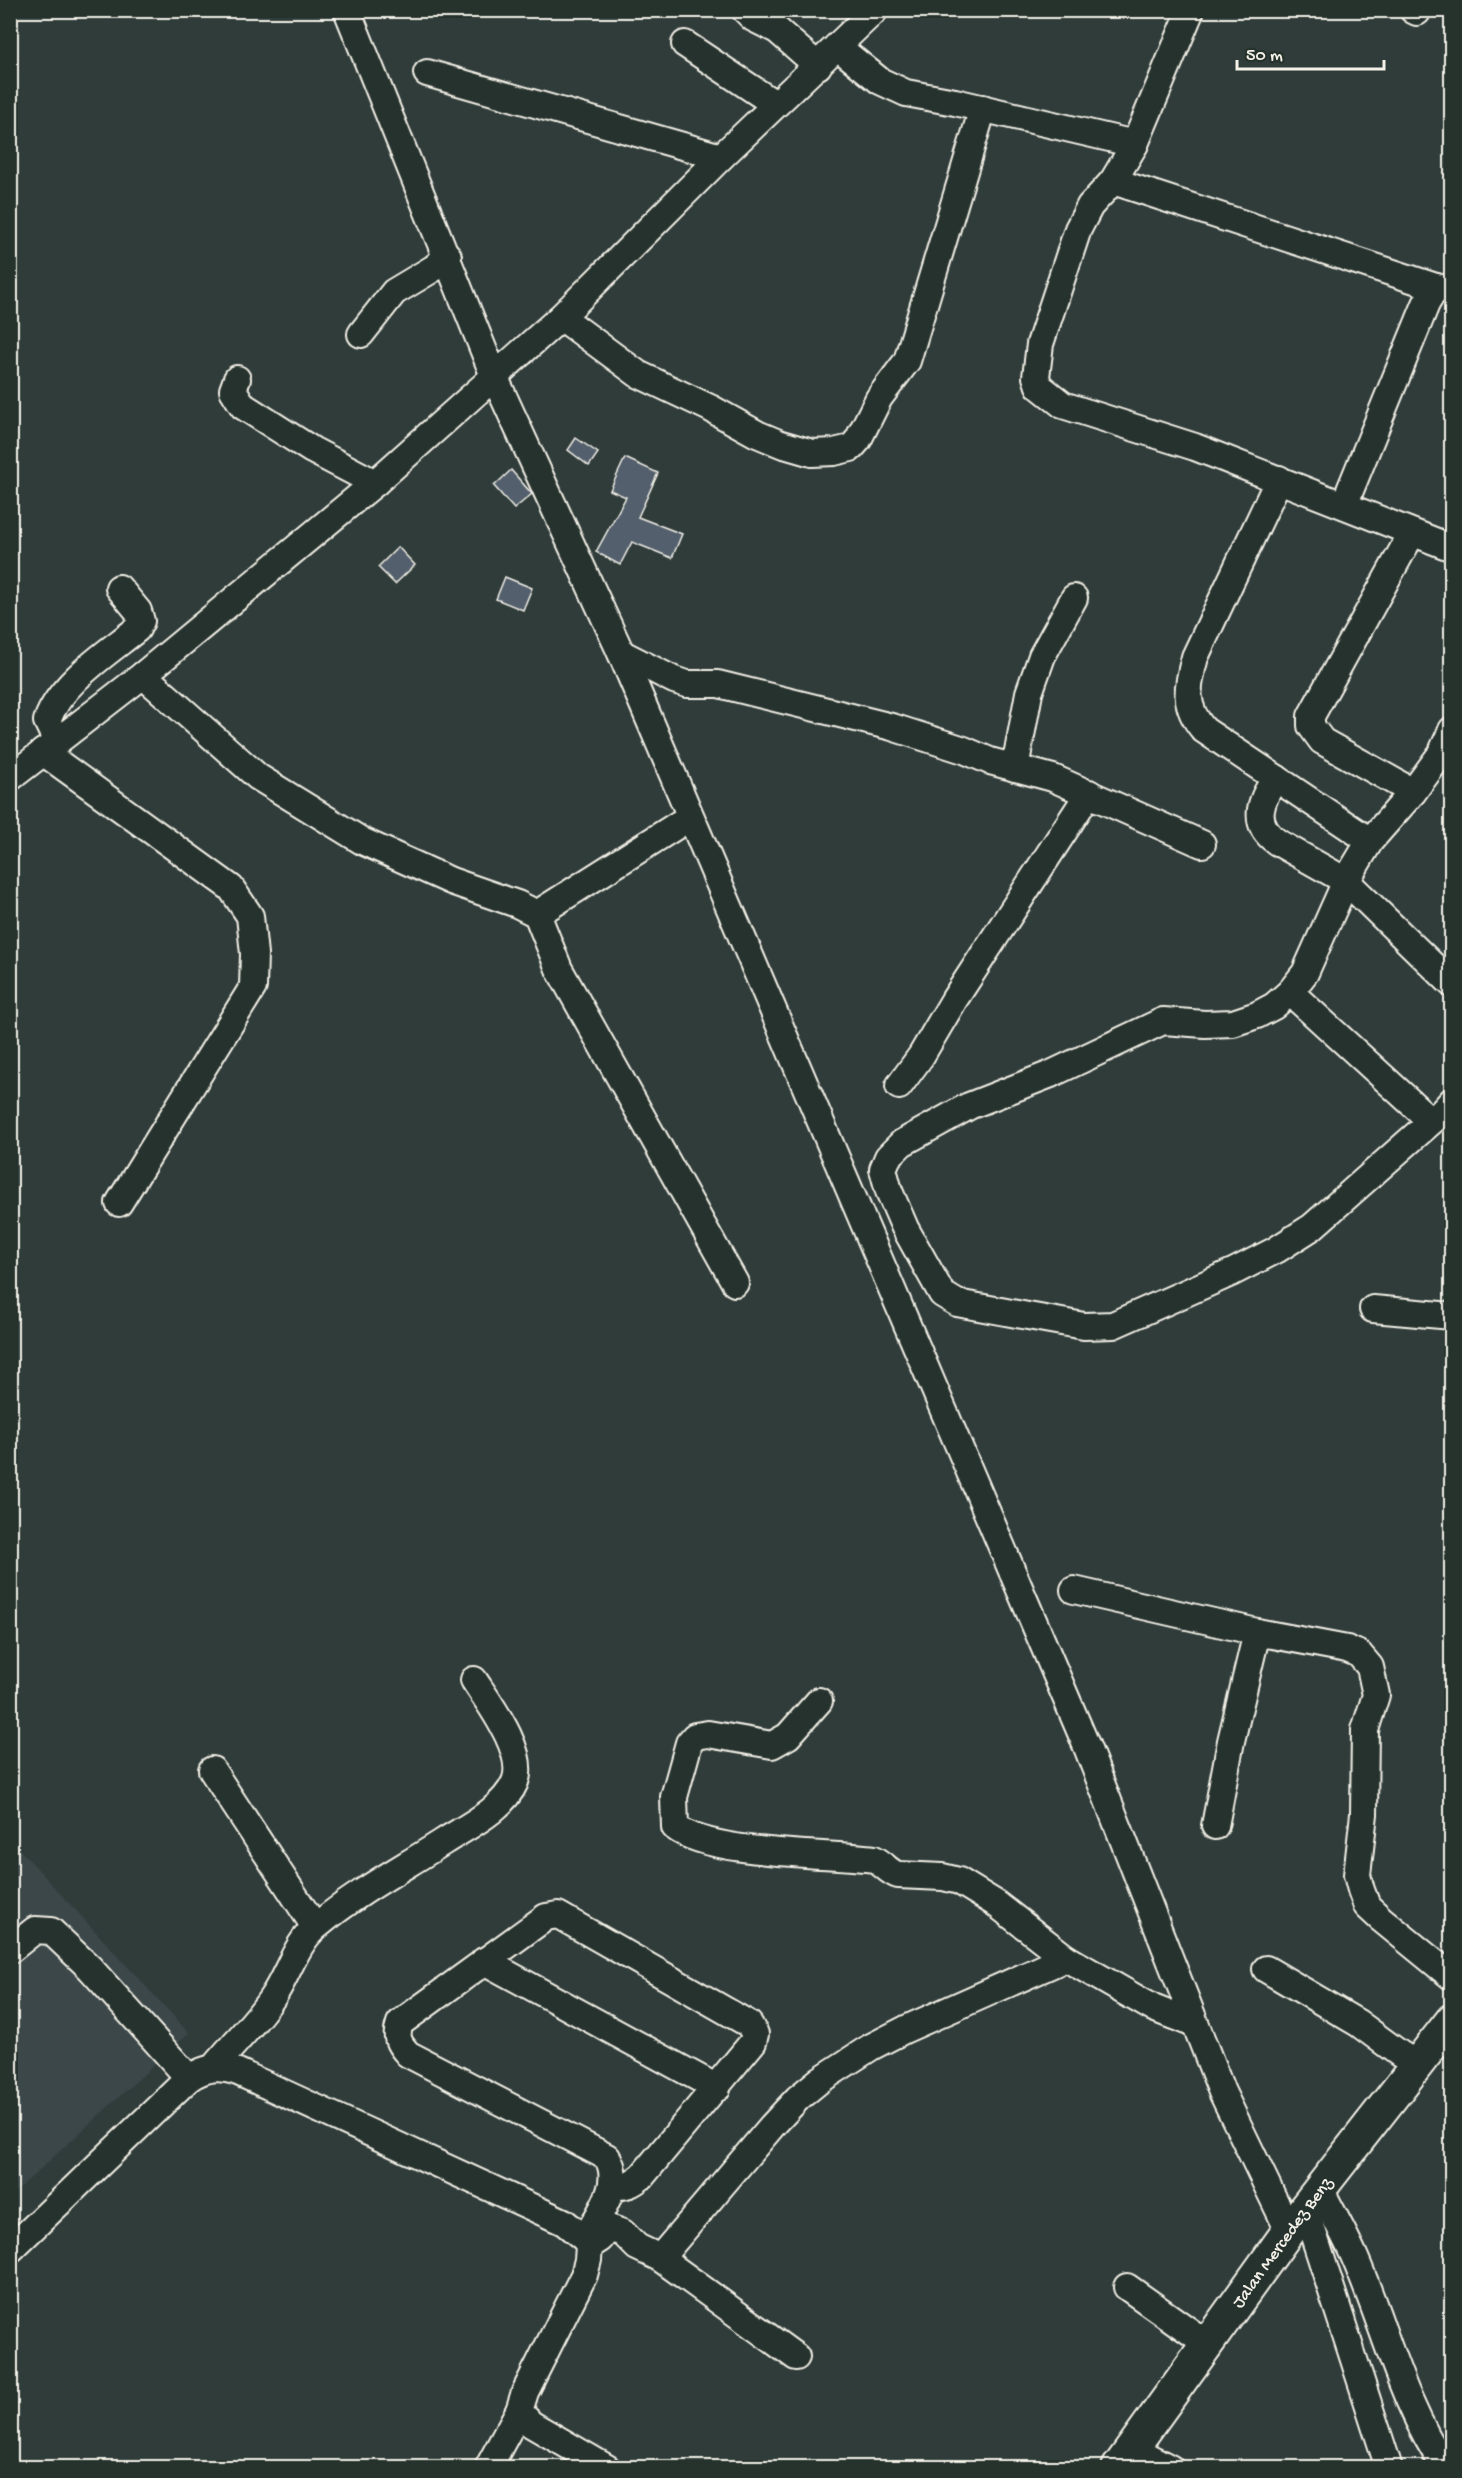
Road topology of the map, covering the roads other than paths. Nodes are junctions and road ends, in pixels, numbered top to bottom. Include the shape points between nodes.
1 (347, 10) edge
2 (745, 10) edge
3 (875, 10) edge
4 (1191, 10) edge
5 (685, 44) dead end
6 (838, 47) junction
7 (818, 66) junction
8 (427, 73) dead end
9 (775, 104) junction
10 (983, 108) junction
11 (1135, 144) junction
12 (721, 157) junction
13 (1113, 182) junction
14 (448, 256) junction
15 (1444, 289) edge
16 (561, 316) junction
17 (361, 334) dead end
18 (494, 376) junction
19 (237, 379) dead end
20 (1279, 478) junction
21 (375, 483) junction
22 (1344, 506) junction
23 (1412, 533) junction
24 (1452, 548) edge
25 (119, 588) dead end
26 (1074, 598) dead end
27 (621, 653) junction
28 (143, 675) junction
29 (1452, 730) edge
30 (50, 747) junction
31 (1015, 768) junction
32 (10, 778) edge
33 (1276, 778) junction
34 (1413, 792) junction
35 (1089, 794) junction
36 (690, 817) junction
37 (1370, 841) junction
38 (1202, 844) dead end
39 (1346, 881) junction
40 (537, 914) junction
41 (1452, 984) edge
42 (1290, 992) junction
43 (899, 1086) dead end
44 (1452, 1101) edge
45 (1431, 1121) junction
46 (119, 1203) dead end
47 (735, 1283) dead end
48 (1373, 1309) dead end
49 (1452, 1316) edge
50 (1074, 1590) dead end
51 (1257, 1632) junction
52 (474, 1680) dead end
53 (819, 1701) dead end
54 (212, 1770) dead end
55 (1215, 1826) dead end
56 (315, 1927) junction
57 (10, 1950) edge
58 (1066, 1958) junction
59 (484, 1961) junction
60 (1266, 1969) dead end
61 (1452, 1977) edge
62 (1452, 2020) edge
63 (1194, 2024) junction
64 (1419, 2065) junction
65 (214, 2067) junction
66 (189, 2078) junction
67 (717, 2088) junction
68 (613, 2186) junction
69 (1305, 2209) junction
70 (14, 2240) edge
71 (587, 2243) junction
72 (660, 2258) junction
73 (1127, 2287) dead end
74 (1206, 2343) junction
75 (796, 2357) dead end
76 (519, 2411) junction
77 (1125, 2458) edge
78 (488, 2468) edge
79 (607, 2468) edge
80 (1170, 2468) edge
81 (1389, 2468) edge
82 (1446, 2468) edge

1 - 14 street
2 - 7 street via 777,30
3 - 6 street
4 - 11 street
5 - 9 street
6 - 7 street
6 - 10 street via 894,89
7 - 9 street
8 - 12 street
9 - 12 street
10 - 11 street
10 - 16 street via 907,361 879,398 851,448 812,453 757,434 638,374
11 - 13 street
12 - 16 street
13 - 15 street
13 - 20 street via 1090,206 1078,229 1040,344 1036,377 1040,386 1064,405
14 - 17 street via 394,292
14 - 18 street
15 - 22 street via 1413,335
16 - 18 street
18 - 21 street
18 - 27 street
19 - 21 street via 233,390 243,406 312,450
20 - 22 street
20 - 33 street via 1195,657 1188,687 1189,708 1204,730
21 - 28 street
22 - 23 street
23 - 24 street
23 - 34 street via 1311,716 1311,726 1322,741
25 - 30 street via 138,611 141,621 64,691 52,707 47,721
26 - 31 street via 1042,656 1029,693
27 - 31 street via 687,684 718,684 892,727
27 - 36 street
28 - 30 street
28 - 40 street via 258,777 352,835 451,881
29 - 34 street via 1441,754
30 - 32 street
30 - 46 street via 231,888 250,916 253,987
31 - 35 street via 1053,778
33 - 37 street
33 - 39 street via 1260,806 1264,830 1276,842
34 - 37 street
35 - 38 street
35 - 43 street
36 - 40 street
36 - 63 street via 1087,1747
37 - 39 street
39 - 41 street
39 - 42 street via 1305,973
40 - 47 street via 560,969
42 - 45 street
42 - 45 street via 1274,1006 1233,1023 1163,1021 1051,1074 969,1106 902,1143 888,1157 883,1169 885,1180 905,1228 942,1294 957,1303 1036,1318 1084,1326 1113,1325 1233,1272 1312,1227
44 - 45 street
48 - 49 street
50 - 51 street
51 - 55 street
51 - 61 street via 1347,1649 1359,1654 1370,1667 1376,1695 1365,1730 1366,1784 1357,1875 1367,1906
52 - 56 street via 503,1726 514,1753 518,1768 510,1791 484,1815
53 - 58 street via 788,1736 772,1745 708,1734 695,1736 689,1743 674,1797 675,1827 692,1837 744,1848 874,1859 890,1873 959,1881 995,1902
54 - 56 street
56 - 65 street via 272,1999
57 - 66 street via 35,1930 51,1931 90,1968
58 - 63 street via 1153,2008
58 - 72 street via 906,2029 820,2080 772,2126
59 - 67 street
59 - 67 street via 539,1920 558,1915 749,2024 755,2034 753,2042
59 - 68 street via 400,2023 397,2040 408,2054 607,2157 613,2166
60 - 64 street via 1358,2023
62 - 64 main road, Jalan Mercedez Benz
63 - 69 street via 1222,2092
64 - 69 main road, Jalan Mercedez Benz
65 - 66 street
65 - 71 street via 238,2072 564,2222
66 - 70 street
67 - 68 street via 642,2176 633,2184
68 - 71 street
69 - 74 main road, Jalan Mercedez Benz
69 - 81 street
69 - 82 street via 1355,2258 1414,2408
71 - 72 street via 611,2228
71 - 76 street via 584,2275
72 - 75 street
73 - 74 street
74 - 77 main road, Jalan Mercedez Benz
76 - 78 street
76 - 79 street via 531,2424
77 - 80 street

